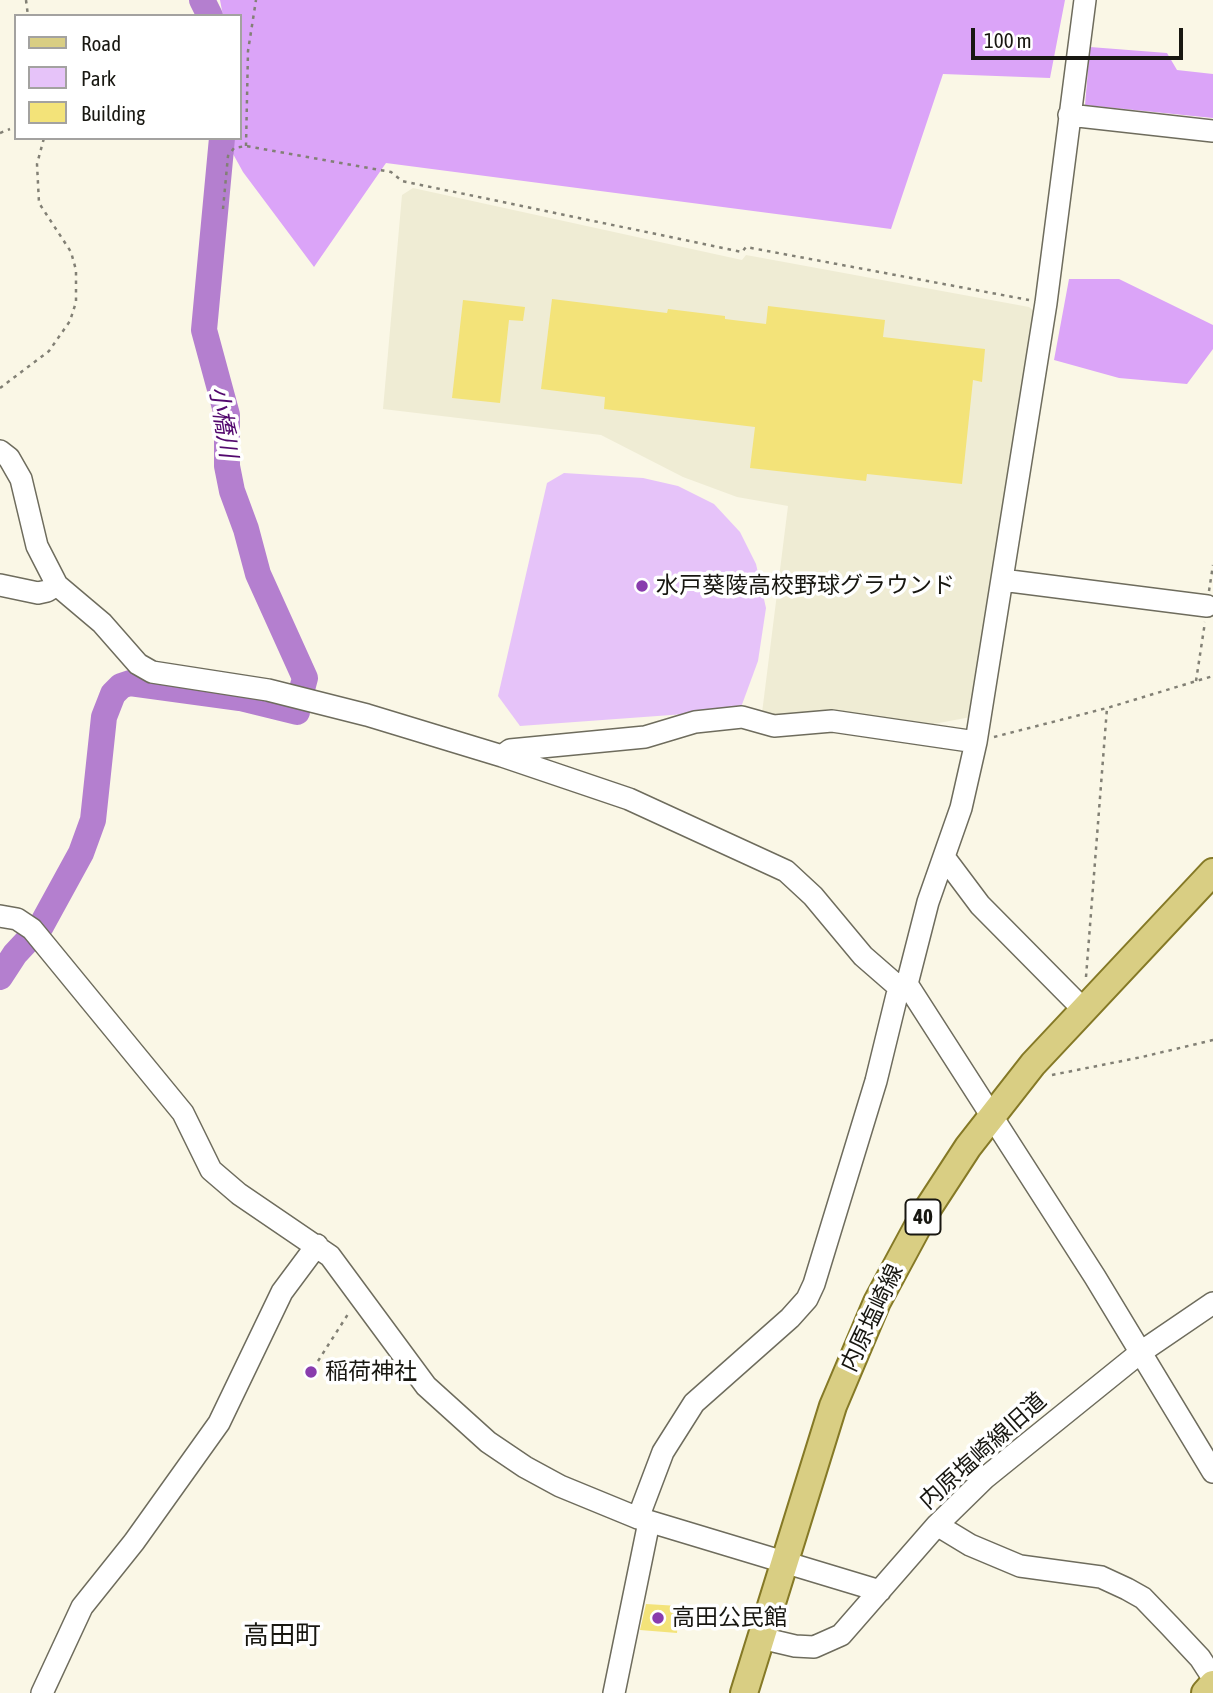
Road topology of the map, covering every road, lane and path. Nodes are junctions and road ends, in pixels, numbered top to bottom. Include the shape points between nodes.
1 (256, 0) edge
2 (1085, 0) edge
3 (1069, 115) junction
4 (10, 129) dead end
5 (1213, 131) edge
6 (0, 133) edge
7 (43, 140) edge
8 (246, 146) junction
9 (223, 209) dead end
10 (1046, 303) junction
11 (0, 388) edge
12 (0, 451) edge
13 (1002, 580) junction
14 (0, 585) edge
15 (57, 585) junction
16 (1207, 606) dead end
17 (1213, 676) edge
18 (1107, 708) junction
19 (976, 742) junction
20 (502, 756) junction
21 (944, 857) junction
22 (1213, 872) edge
23 (0, 916) edge
24 (907, 984) junction
25 (1090, 1001) junction
26 (1213, 1040) edge
27 (1033, 1064) junction
28 (991, 1116) junction
29 (317, 1245) junction
30 (360, 1296) junction
31 (1213, 1303) edge
32 (1142, 1352) junction
33 (318, 1361) dead end
34 (1213, 1472) edge
35 (643, 1520) junction
36 (937, 1525) junction
37 (784, 1562) junction
38 (880, 1591) junction
39 (761, 1638) junction
40 (1213, 1678) edge
41 (1213, 1684) edge
42 (42, 1693) edge
43 (614, 1693) edge
44 (744, 1693) edge
45 (1205, 1693) edge

1 - 8 path via 248,51
2 - 3 street
3 - 5 street
3 - 10 street
4 - 6 path
7 - 11 path via 37,164 39,203 71,252 76,270 75,302 70,321 48,351
8 - 9 path via 234,148 228,156
8 - 10 path via 391,172 402,181 742,252 746,247
10 - 13 street
12 - 15 street via 21,479 37,546
13 - 16 street
13 - 19 street
14 - 15 street via 38,593
15 - 20 street via 102,623 138,664 152,671 280,693
17 - 18 path
18 - 19 path
18 - 25 path via 1086,979
19 - 20 street via 832,721 774,726 742,717 695,722 645,737 510,750
19 - 21 street
20 - 24 street via 629,799 786,871 863,956 894,983
21 - 24 street
21 - 25 street via 980,905
22 - 25 main road, 内原塩崎線 / 40
23 - 29 street via 17,919 32,929 183,1113 211,1170
24 - 28 street
24 - 35 street via 897,995 876,1081 814,1284 790,1318 694,1403 663,1452
25 - 27 main road, 内原塩崎線 / 40
26 - 27 path via 1048,1076
27 - 28 main road, 内原塩崎線 / 40
28 - 32 street
28 - 37 main road, 内原塩崎線 / 40 via 925,1213 877,1302 834,1406
29 - 30 street
29 - 42 street via 282,1292 219,1423 82,1607
30 - 33 path
30 - 35 street via 426,1386 488,1442 560,1486
31 - 32 street, 内原塩崎線旧道
32 - 34 street
32 - 36 street, 内原塩崎線旧道 via 1002,1462
35 - 37 street
35 - 43 street
36 - 38 street, 内原塩崎線旧道
36 - 40 street via 1020,1566 1101,1577 1128,1589 1170,1626
37 - 38 street
37 - 39 main road, 内原塩崎線 / 40
38 - 39 street, 内原塩崎線旧道 via 850,1626 829,1642 803,1647
39 - 44 main road, 内原塩崎線 / 40
41 - 45 main road

